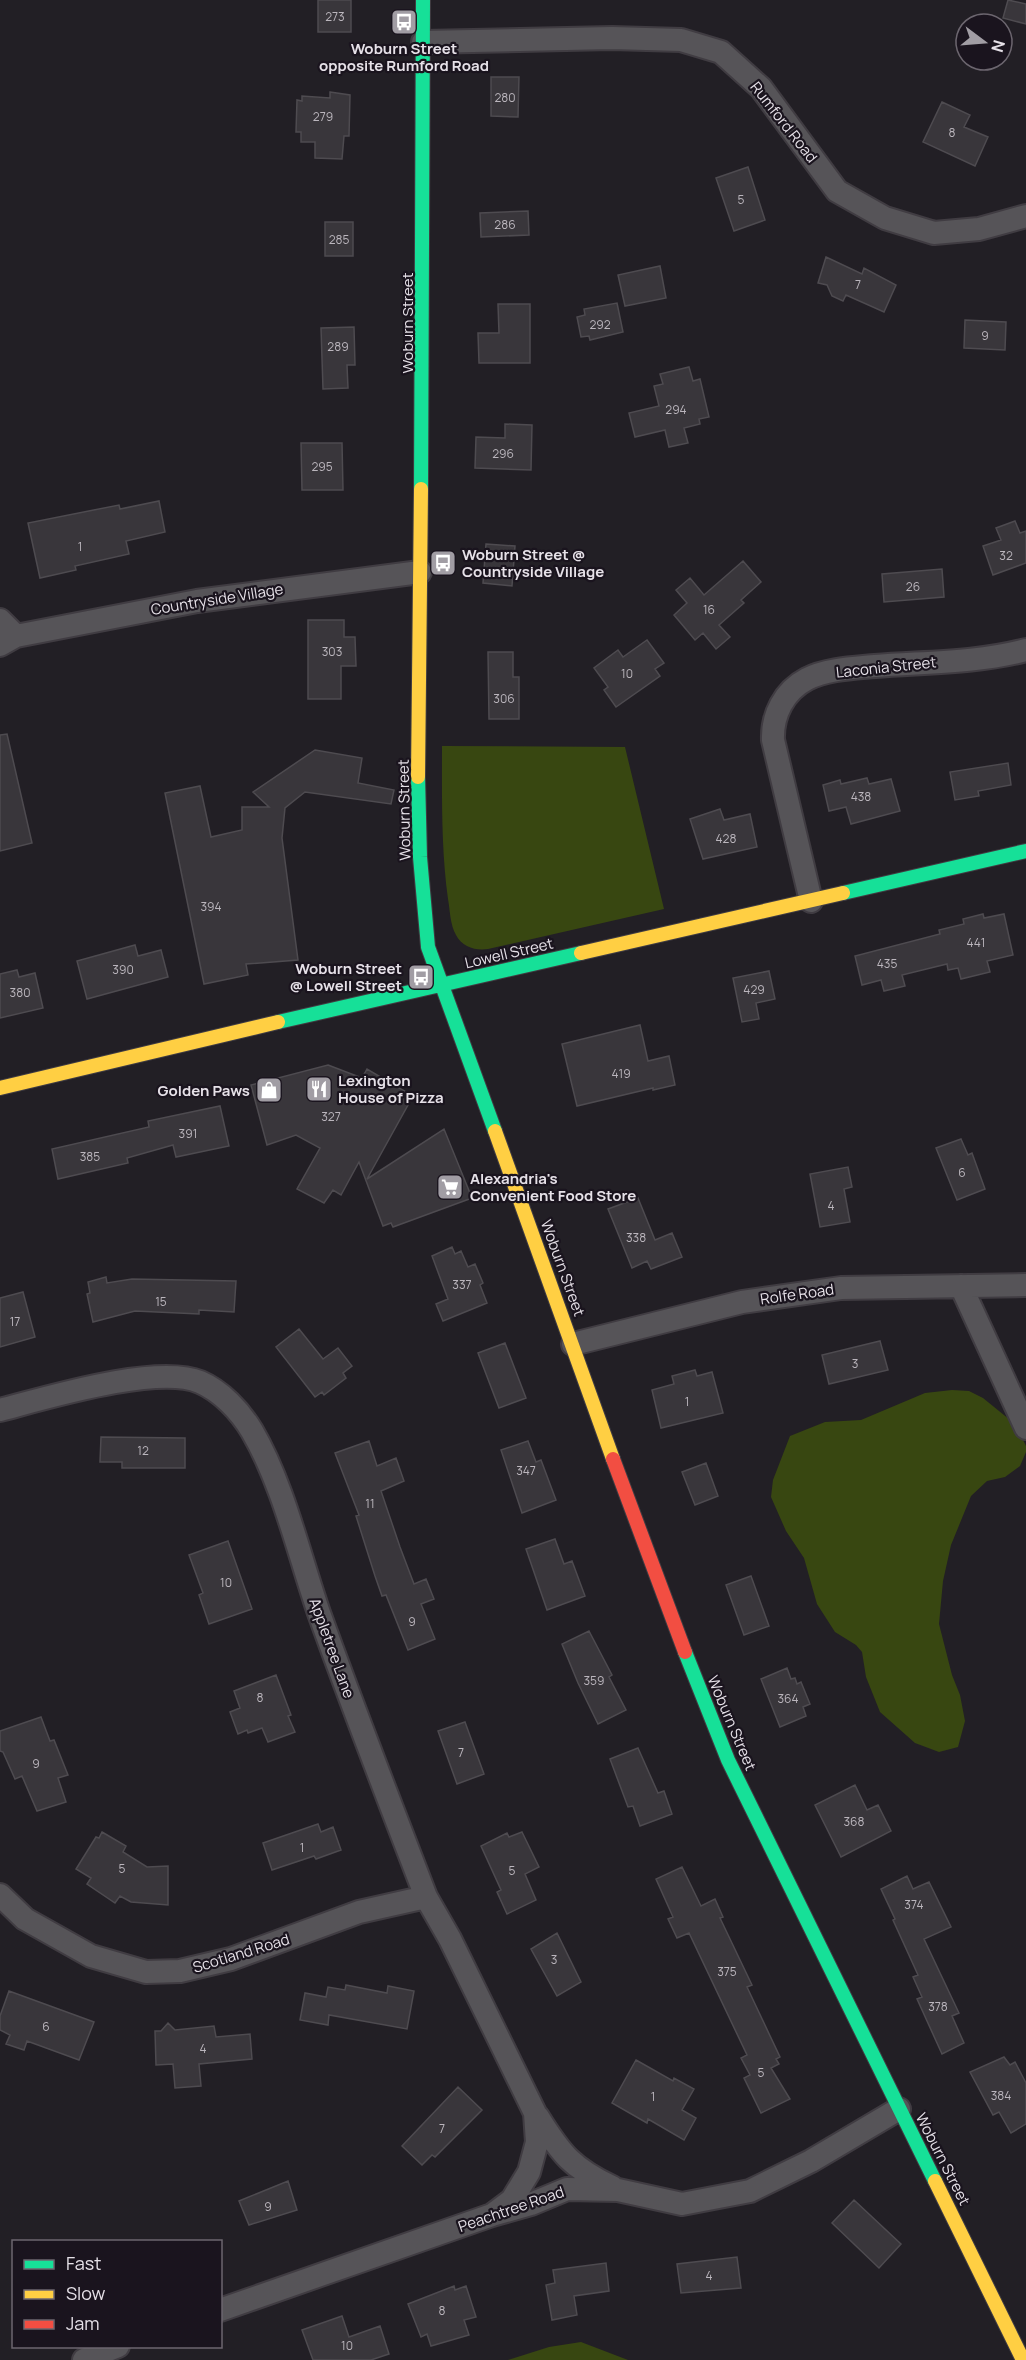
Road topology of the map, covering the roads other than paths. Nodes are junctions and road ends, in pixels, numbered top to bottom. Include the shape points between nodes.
1 (423, 0) edge
2 (423, 42) junction
3 (1026, 216) edge
4 (420, 572) junction
5 (5, 634) edge
6 (1026, 650) edge
7 (1026, 851) edge
8 (811, 901) junction
9 (440, 986) junction
10 (0, 1088) edge
11 (1026, 1285) edge
12 (961, 1286) junction
13 (573, 1344) junction
14 (0, 1410) edge
15 (1026, 1428) edge
16 (0, 1895) edge
17 (426, 1897) junction
18 (899, 2109) junction
19 (535, 2113) junction
20 (618, 2190) junction
21 (492, 2215) junction
22 (222, 2309) edge
23 (113, 2348) edge
24 (84, 2360) edge
25 (1023, 2360) edge

1 - 2 main road, Woburn Street
2 - 3 street, Rumford Road via 681,40 721,52 762,88 837,191 885,218 934,233 979,229
2 - 4 main road, Woburn Street
4 - 5 street, Countryside Village via 197,601
4 - 9 main road, Woburn Street via 422,904 428,947
6 - 8 street, Laconia Street via 986,658 857,668 813,676 789,693 776,715 773,740
7 - 8 main road, Lowell Street
8 - 9 main road, Lowell Street
9 - 10 main road, Lowell Street
9 - 13 main road, Woburn Street
11 - 12 street, Rolfe Road
12 - 13 street, Rolfe Road via 841,1288 741,1302
12 - 15 street
13 - 18 main road, Woburn Street via 662,1594 728,1760
14 - 17 street, Appletree Lane via 131,1380 168,1376 200,1382 231,1403 264,1455
16 - 17 street, Scotland Road via 25,1919 91,1956 146,1972 180,1971 231,1959 359,1912
17 - 19 street, Appletree Lane
18 - 20 street, Peachtree Road via 811,2161 750,2191 682,2204
18 - 25 main road, Woburn Street
19 - 20 street, Appletree Lane via 557,2148 585,2174
19 - 21 street, Appletree Lane via 537,2142 529,2172 512,2200
20 - 21 street, Peachtree Road via 567,2189
21 - 22 street, Peachtree Road
23 - 24 street

